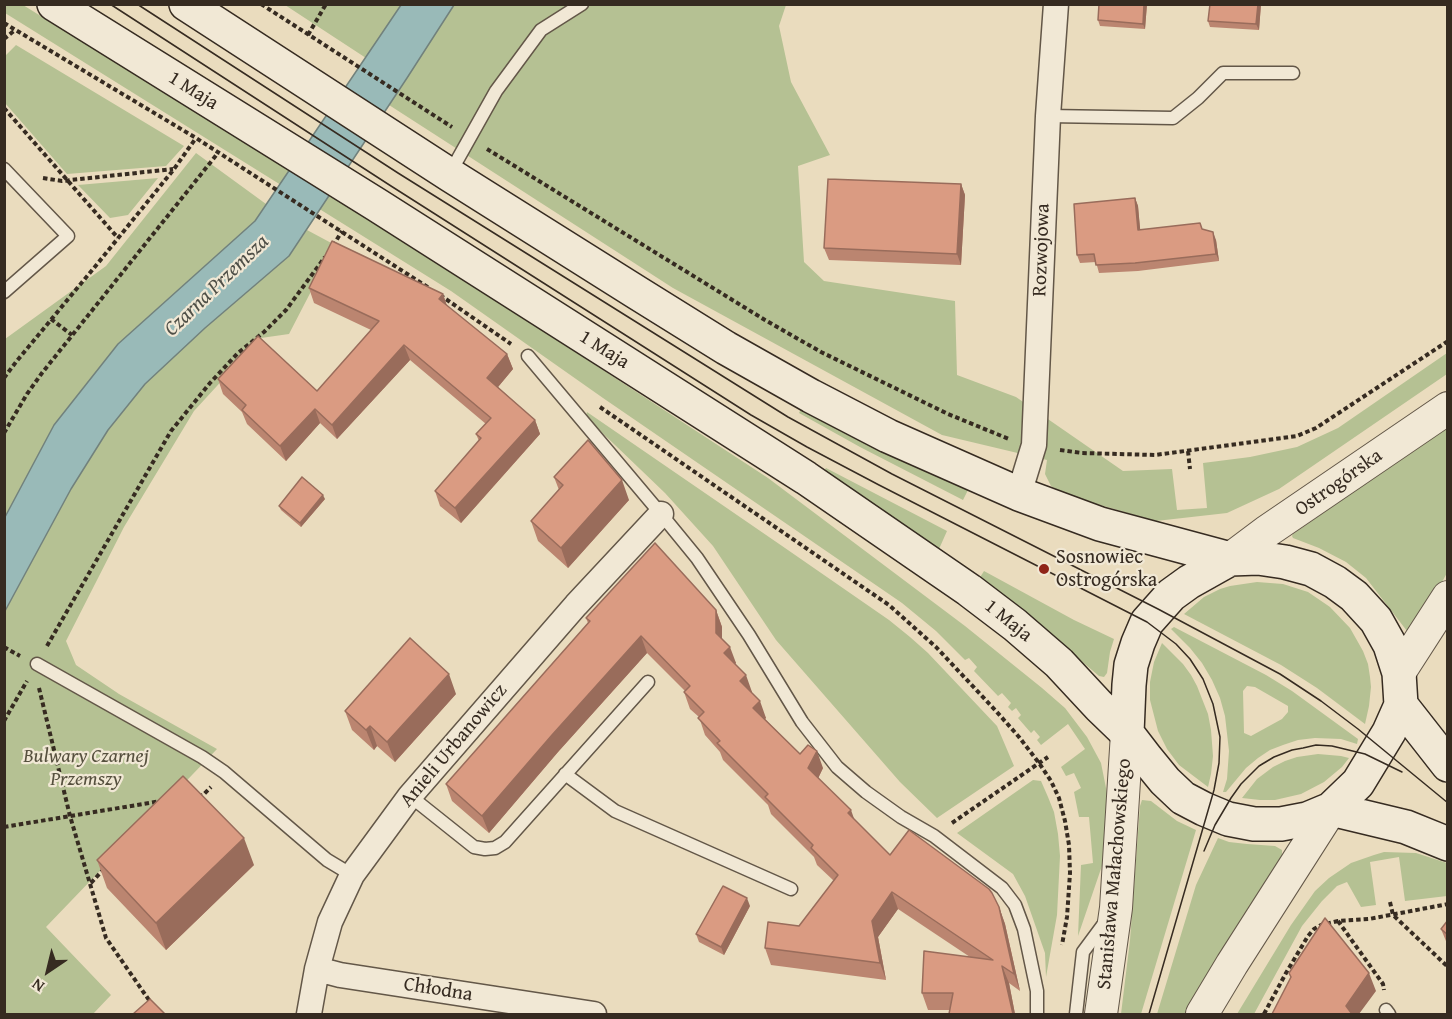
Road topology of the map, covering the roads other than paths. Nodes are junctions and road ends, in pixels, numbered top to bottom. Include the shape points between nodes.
1 (54, 4) edge
2 (186, 4) edge
3 (582, 4) edge
4 (1056, 4) edge
5 (1293, 73) dead end
6 (1048, 116) junction
7 (7, 171) edge
8 (450, 174) junction
9 (4, 292) edge
10 (528, 356) road end
11 (1448, 408) edge
12 (1019, 494) junction
13 (661, 514) junction
14 (1230, 559) junction
15 (1448, 597) edge
16 (37, 664) road end
17 (1400, 673) junction
18 (648, 682) dead end
19 (1401, 705) junction
20 (1127, 733) junction
21 (1448, 765) edge
22 (565, 774) junction
23 (410, 796) junction
24 (1331, 809) junction
25 (1448, 844) edge
26 (352, 875) junction
27 (791, 889) dead end
28 (1116, 908) junction
29 (317, 969) junction
30 (309, 1014) edge
31 (594, 1014) edge
32 (1037, 1014) edge
33 (1076, 1014) edge
34 (1101, 1014) edge
35 (1202, 1014) edge

1 - 20 main road, 1 Maja via 806,478 1015,625 1059,663
2 - 8 main road
3 - 8 lane via 541,30 496,91
4 - 6 street, Rozwojowa
5 - 6 lane via 1223,73 1173,118
6 - 12 street, Rozwojowa via 1034,445
7 - 9 lane via 68,236
8 - 12 main road via 726,348 811,396 888,436
10 - 13 lane
11 - 14 street, Ostrogórska
12 - 14 main road via 1100,524
13 - 23 street, Anieli Urbanowicz
13 - 32 lane via 697,558 802,722 837,767 866,792 934,836 1002,888 1016,905 1037,991
14 - 17 main road via 1286,562 1335,582 1376,620
14 - 20 main road via 1171,595 1147,622 1131,665
15 - 17 street
16 - 26 lane via 202,757 327,860
17 - 19 main road
18 - 22 lane
19 - 21 main road
19 - 24 main road via 1367,770
20 - 24 main road, 1 Maja via 1183,798 1228,819 1254,825 1281,824
20 - 28 street, Stanisława Małachowskiego
22 - 23 lane via 505,842 495,848 474,847
22 - 27 lane via 615,811
23 - 26 street, Anieli Urbanowicz
24 - 25 main road via 1406,827
24 - 35 street
26 - 29 street, Anieli Urbanowicz via 330,922
28 - 33 lane via 1083,952
28 - 34 street, Stanisława Małachowskiego
29 - 30 street, Anieli Urbanowicz
29 - 31 street, Chłodna

